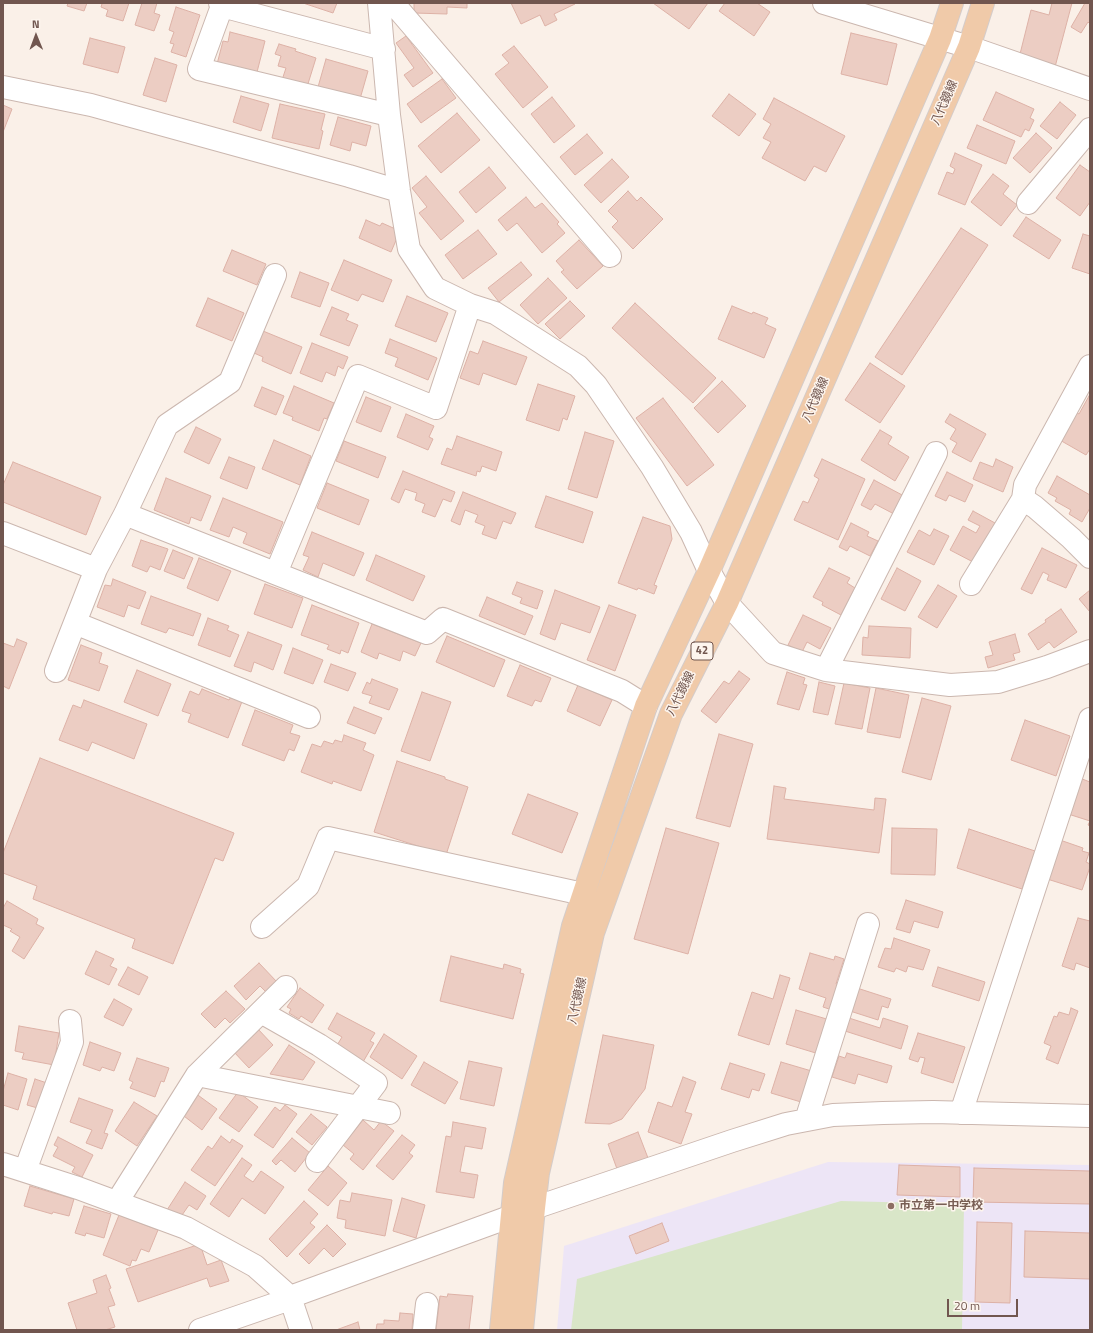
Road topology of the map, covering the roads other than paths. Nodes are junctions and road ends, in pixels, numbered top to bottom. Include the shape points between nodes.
1 (379, 3) edge
2 (393, 3) edge
3 (824, 3) edge
4 (952, 3) edge
5 (983, 3) edge
6 (221, 5) edge
7 (940, 39) junction
8 (969, 47) junction
9 (384, 50) junction
10 (3, 87) edge
11 (1090, 89) edge
12 (389, 115) junction
13 (1090, 129) edge
14 (399, 191) junction
15 (1027, 202) dead end
16 (610, 256) dead end
17 (275, 275) dead end
18 (470, 305) junction
19 (1090, 366) edge
20 (936, 453) dead end
21 (1023, 499) junction
22 (125, 514) junction
23 (3, 533) edge
24 (1090, 557) edge
25 (96, 569) junction
26 (709, 571) junction
27 (276, 573) junction
28 (971, 584) dead end
29 (727, 603) junction
30 (75, 623) junction
31 (1090, 651) edge
32 (826, 670) junction
33 (56, 671) dead end
34 (646, 706) junction
35 (309, 717) dead end
36 (1090, 719) edge
37 (583, 894) junction
38 (868, 924) dead end
39 (262, 927) dead end
40 (286, 987) dead end
41 (261, 1012) junction
42 (70, 1021) dead end
43 (197, 1075) junction
44 (359, 1107) junction
45 (1089, 1111) edge
46 (389, 1113) dead end
47 (961, 1113) junction
48 (806, 1120) junction
49 (317, 1161) dead end
50 (3, 1164) edge
51 (25, 1171) junction
52 (117, 1202) junction
53 (534, 1208) junction
54 (511, 1216) junction
55 (290, 1297) junction
56 (427, 1304) dead end
57 (200, 1330) edge
58 (301, 1330) edge
59 (424, 1330) edge
60 (501, 1330) edge
61 (522, 1330) edge

1 - 9 street
2 - 16 street
3 - 7 street
4 - 7 main road, 八代鏡線 / 42
5 - 8 main road, 八代鏡線 / 42
6 - 9 street
6 - 12 street via 199,69
7 - 8 street
7 - 26 main road, 八代鏡線 / 42
8 - 11 street
8 - 29 main road, 八代鏡線 / 42
9 - 12 street
10 - 14 street via 91,105
12 - 14 street
13 - 15 street
14 - 18 street via 409,249 435,288
17 - 22 street via 230,382 167,425
18 - 26 street via 495,313 578,366 596,385 652,467 692,532
18 - 27 street via 436,408 358,376
19 - 21 street via 1025,485
20 - 32 street
21 - 24 street
21 - 28 street
22 - 25 street
22 - 27 street
23 - 25 street
25 - 30 street
26 - 29 street
26 - 34 main road, 八代鏡線 / 42
27 - 34 street via 427,633 443,619 622,691
29 - 32 street via 773,653
29 - 53 main road, 八代鏡線 / 42 via 671,714 593,933 538,1173
30 - 33 street
30 - 35 street
31 - 32 street via 998,682 950,685
34 - 37 main road, 八代鏡線 / 42
36 - 47 street
37 - 39 street via 328,838 308,886
37 - 54 main road, 八代鏡線 / 42 via 573,926 515,1183
38 - 48 street
40 - 41 street
41 - 43 street
41 - 44 street via 319,1045 376,1083
42 - 51 street via 72,1042
43 - 44 street
43 - 52 street
44 - 46 street
44 - 49 street
45 - 47 street
47 - 48 street via 833,1115
48 - 53 street via 732,1141
50 - 51 street
51 - 52 street
52 - 55 street via 186,1228 255,1266
53 - 54 street
53 - 61 main road, 八代鏡線 / 42
54 - 55 street
54 - 60 main road, 八代鏡線 / 42
55 - 57 street
55 - 58 street
56 - 59 street

